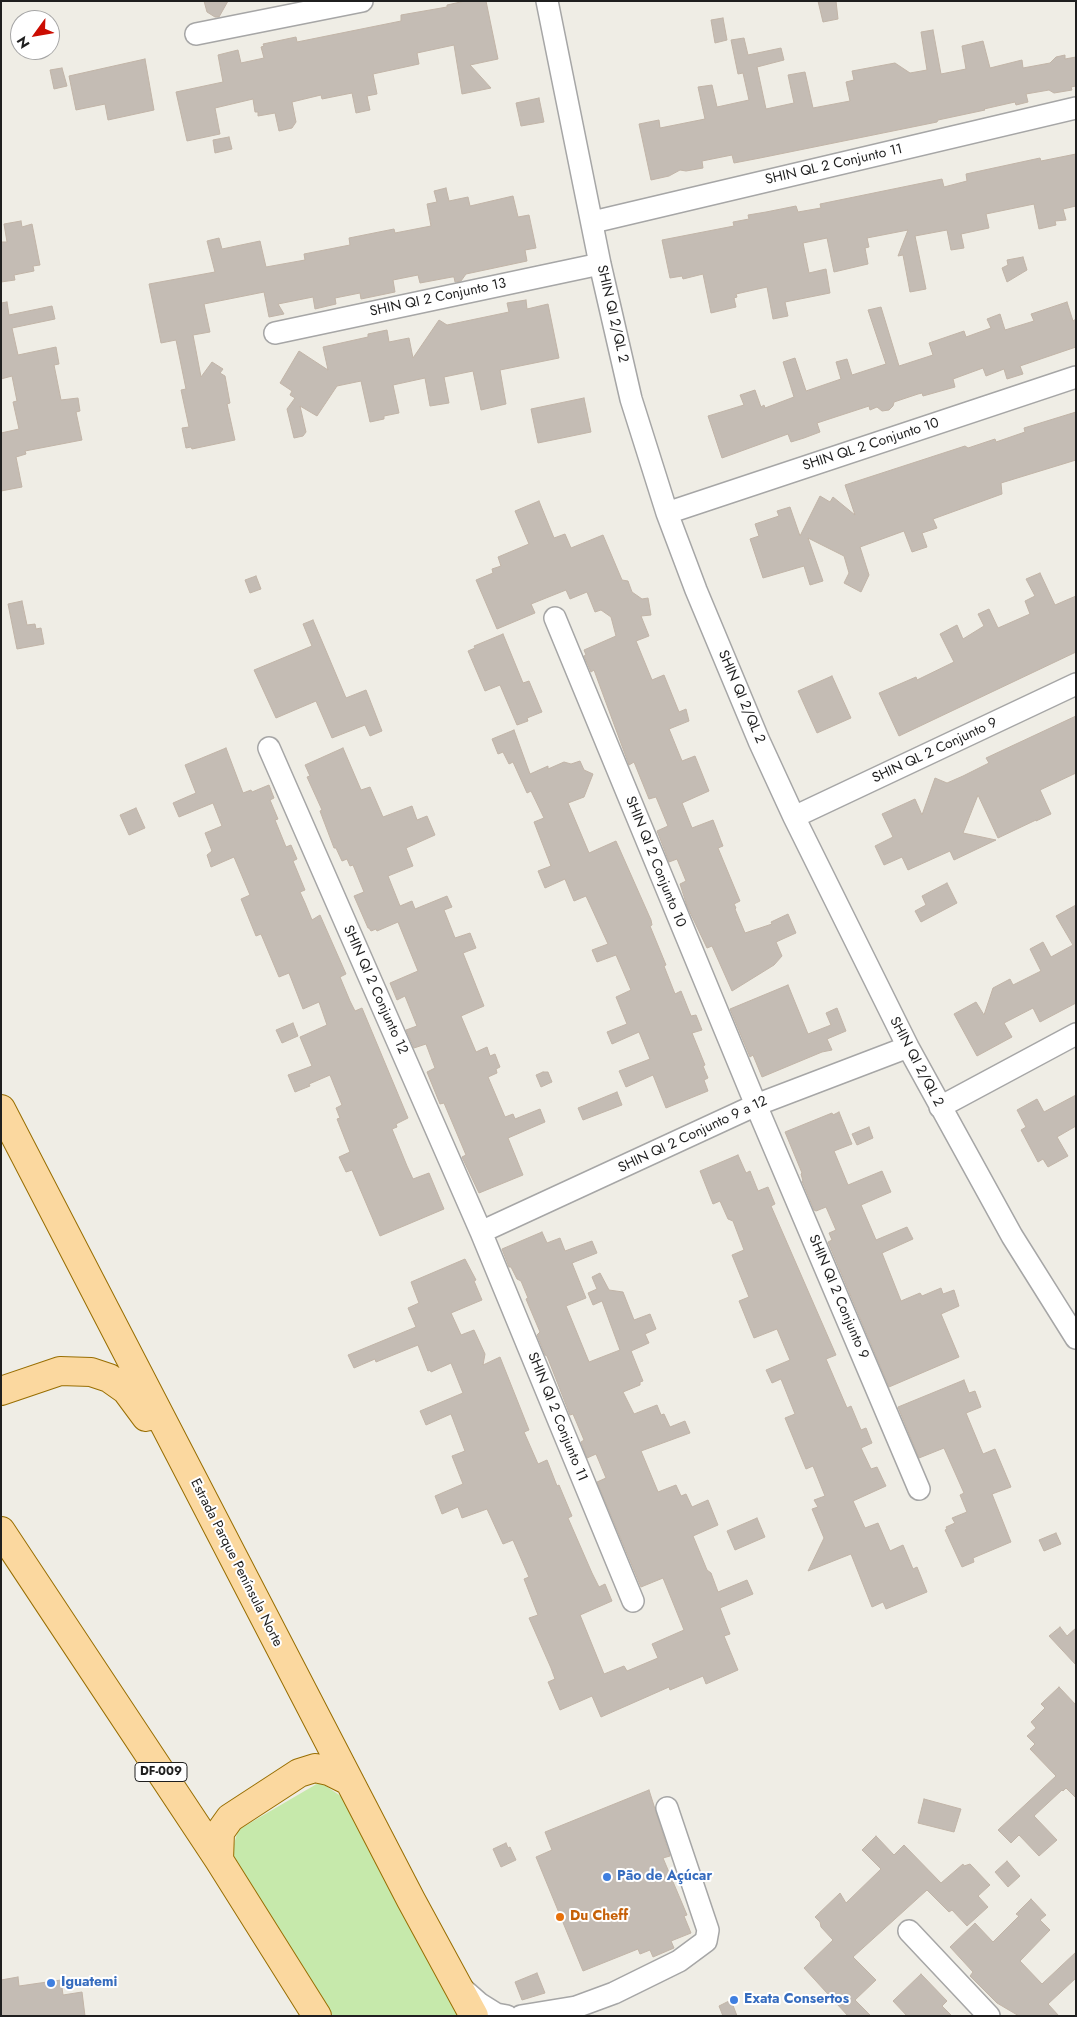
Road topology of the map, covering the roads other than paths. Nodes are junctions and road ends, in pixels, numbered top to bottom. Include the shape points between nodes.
1 (362, 1) edge
2 (547, 1) edge
3 (196, 34) dead end
4 (1076, 108) edge
5 (592, 222) junction
6 (600, 264) junction
7 (275, 333) dead end
8 (1076, 377) edge
9 (667, 513) junction
10 (555, 618) dead end
11 (1076, 684) edge
12 (268, 748) dead end
13 (794, 817) junction
14 (1076, 1034) edge
15 (908, 1047) junction
16 (756, 1105) junction
17 (940, 1107) junction
18 (1, 1109) edge
19 (482, 1232) junction
20 (1076, 1338) edge
21 (1, 1391) edge
22 (919, 1489) dead end
23 (204, 1502) junction
24 (1, 1531) edge
25 (633, 1601) dead end
26 (349, 1781) junction
27 (667, 1808) dead end
28 (219, 1860) junction
29 (909, 1931) dead end
30 (456, 1983) junction
31 (561, 2012) edge
32 (314, 2013) edge
33 (474, 2016) edge
34 (507, 2016) edge
35 (521, 2016) edge
36 (989, 2016) edge

1 - 3 street
2 - 5 street, SHIN QI 2/QL 2
4 - 5 street, SHIN QL 2 Conjunto 11
5 - 6 street, SHIN QI 2/QL 2
6 - 7 street, SHIN QI 2 Conjunto 13
6 - 9 street, SHIN QI 2/QL 2 via 631,399
8 - 9 street, SHIN QL 2 Conjunto 10
9 - 13 street, SHIN QI 2/QL 2 via 731,676
10 - 16 street, SHIN QI 2 Conjunto 10
11 - 13 street, SHIN QL 2 Conjunto 9
12 - 19 street, SHIN QI 2 Conjunto 12
13 - 15 street, SHIN QI 2/QL 2
14 - 17 street
15 - 16 street, SHIN QI 2 Conjunto 9 a 12
15 - 17 street, SHIN QI 2/QL 2
16 - 19 street, SHIN QI 2 Conjunto 9 a 12
16 - 22 street, SHIN QI 2 Conjunto 9
17 - 20 street, SHIN QI 2/QL 2 via 1012,1236
18 - 23 main road, Estrada Parque Península Norte
19 - 25 street, SHIN QI 2 Conjunto 11
21 - 23 main road via 60,1371 91,1372 109,1378 126,1390 139,1406 182,1480
23 - 26 main road, Estrada Parque Península Norte
24 - 28 main road, DF-009
26 - 28 main road via 329,1770 315,1768 299,1773 230,1818 220,1832
26 - 30 main road, Estrada Parque Península Norte
27 - 31 street via 708,1930 706,1942 646,1978
28 - 32 main road, DF-009
29 - 36 street
30 - 33 main road, Estrada Parque Península Norte
30 - 34 street via 480,2004 496,2014
31 - 35 street

